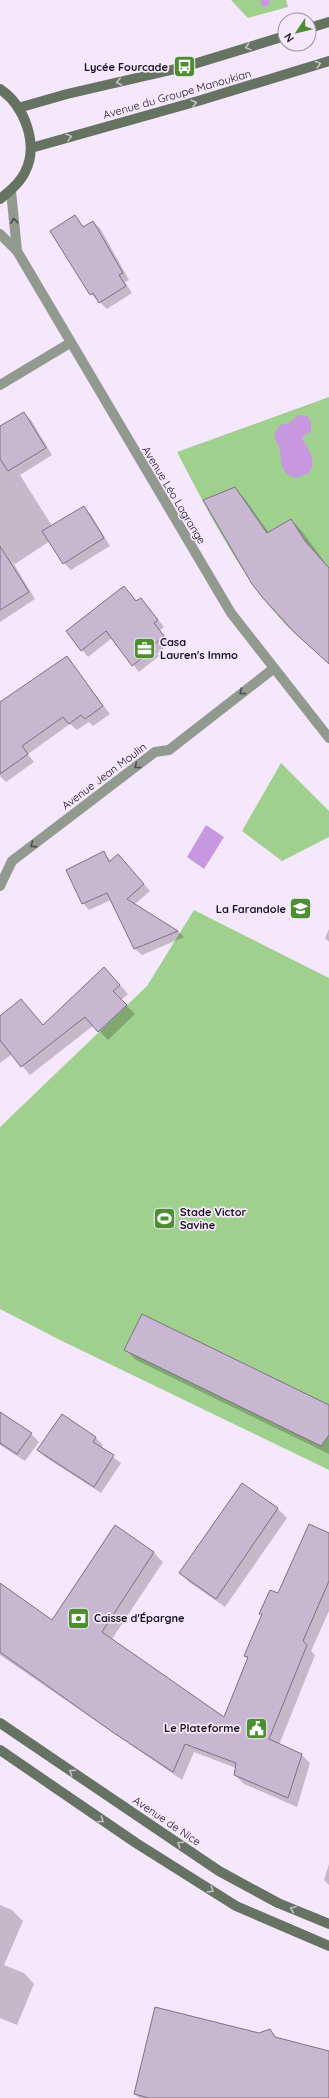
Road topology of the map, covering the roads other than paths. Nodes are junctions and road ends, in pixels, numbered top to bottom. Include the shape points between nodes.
1 (329, 22) edge
2 (317, 26) edge
3 (277, 38) edge
4 (329, 61) edge
5 (0, 89) edge
6 (18, 108) junction
7 (31, 148) junction
8 (11, 191) junction
9 (0, 199) edge
10 (0, 234) edge
11 (17, 251) junction
12 (70, 343) junction
13 (0, 385) edge
14 (273, 669) junction
15 (329, 738) edge
16 (0, 886) edge
17 (0, 1723) edge
18 (0, 1750) edge
19 (329, 1924) edge
20 (329, 1946) edge

1 - 2 main road
3 -> 6 main road via 184,67
7 -> 4 main road, Avenue du Groupe Manoukian
5 - 6 main road
6 - 7 main road via 27,126
7 - 8 main road via 25,172
8 - 9 main road
11 -> 8 street, Avenue Léo Lagrange
10 - 11 street, Avenue Léo Lagrange
11 - 12 street, Avenue Léo Lagrange
12 - 13 street
12 - 14 street, Avenue Léo Lagrange via 231,613
14 - 15 street, Avenue Léo Lagrange
14 -> 16 street, Avenue Jean Moulin via 169,750 155,752 12,861
19 -> 17 main road, Avenue de Nice via 278,1903 219,1871
18 -> 20 main road via 136,1843 236,1906

